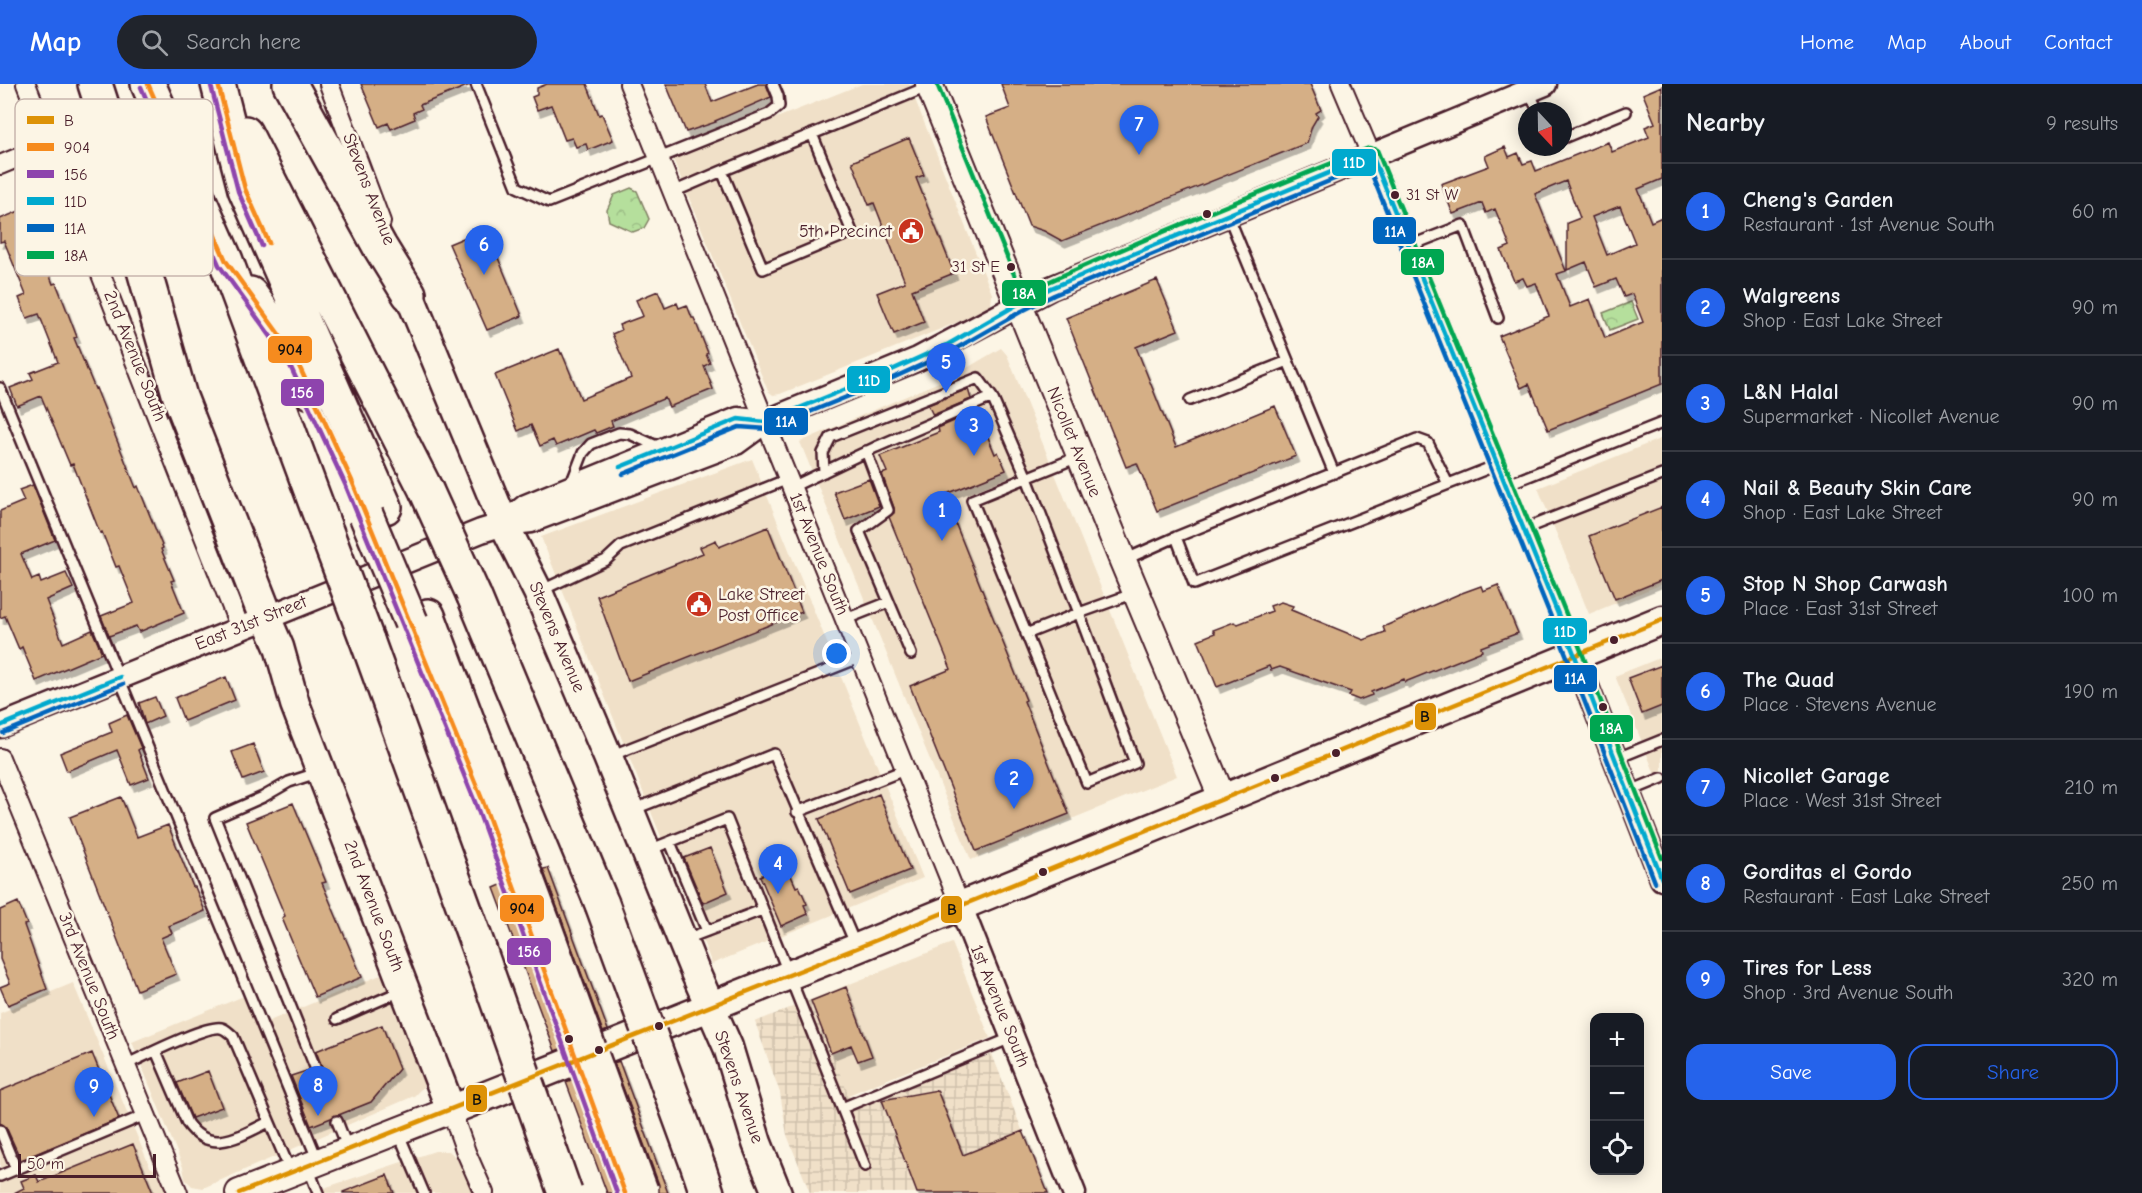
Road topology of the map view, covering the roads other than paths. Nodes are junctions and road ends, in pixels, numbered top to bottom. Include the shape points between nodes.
1 (26, 84) edge
2 (95, 84) edge
3 (148, 84) edge
4 (219, 84) edge
5 (290, 84) edge
6 (329, 84) edge
7 (476, 84) edge
8 (629, 84) edge
9 (773, 84) edge
10 (1341, 84) edge
11 (929, 85) edge
12 (1537, 87) edge
13 (32, 99) edge
14 (100, 99) edge
15 (155, 99) edge
16 (1538, 102) edge
17 (1626, 112) dead end
18 (812, 134) junction
19 (1572, 134) edge
20 (1371, 155) junction
21 (659, 158) junction
22 (15, 159) edge
23 (0, 165) edge
24 (722, 171) junction
25 (673, 192) junction
26 (1227, 214) junction
27 (213, 232) edge
28 (1409, 246) junction
29 (226, 261) junction
30 (107, 276) edge
31 (146, 276) edge
32 (409, 294) junction
33 (1018, 304) junction
34 (1498, 318) dead end
35 (1288, 361) junction
36 (0, 388) edge
37 (992, 397) junction
38 (1190, 400) dead end
39 (765, 422) junction
40 (1662, 423) edge
41 (663, 449) junction
42 (866, 451) junction
43 (1080, 456) junction
44 (1497, 465) junction
45 (824, 472) junction
46 (1334, 473) junction
47 (1662, 475) edge
48 (1027, 478) junction
49 (790, 483) junction
50 (1448, 484) junction
51 (1506, 485) junction
52 (570, 488) junction
53 (376, 511) junction
54 (504, 524) junction
55 (1524, 529) junction
56 (1176, 537) junction
57 (1123, 561) junction
58 (538, 592) junction
59 (1137, 592) junction
60 (889, 602) junction
61 (1079, 614) junction
62 (846, 619) junction
63 (1662, 620) edge
64 (253, 622) junction
65 (1026, 634) junction
66 (911, 654) dead end
67 (1575, 656) junction
68 (859, 658) junction
69 (120, 677) junction
70 (0, 726) edge
71 (1662, 740) edge
72 (608, 757) junction
73 (0, 758) edge
74 (1615, 759) junction
75 (907, 769) junction
76 (322, 771) junction
77 (1662, 778) edge
78 (1628, 792) junction
79 (1223, 800) junction
80 (629, 812) junction
81 (797, 812) junction
82 (658, 846) junction
83 (1662, 879) edge
84 (960, 905) junction
85 (762, 910) junction
86 (694, 936) junction
87 (857, 948) junction
88 (788, 975) junction
89 (406, 989) junction
90 (710, 1006) junction
91 (337, 1019) dead end
92 (1013, 1037) junction
93 (156, 1051) junction
94 (125, 1065) junction
95 (315, 1067) dead end
96 (842, 1108) junction
97 (452, 1110) junction
98 (145, 1115) junction
99 (337, 1121) dead end
100 (269, 1122) junction
101 (0, 1130) edge
102 (398, 1130) junction
103 (348, 1149) junction
104 (305, 1166) junction
105 (864, 1166) dead end
106 (16, 1169) junction
107 (0, 1176) edge
108 (703, 1181) edge
109 (636, 1192) edge
110 (178, 1193) edge
111 (239, 1193) edge
112 (318, 1193) edge
113 (424, 1193) edge
114 (484, 1193) edge
115 (565, 1193) edge
116 (777, 1193) edge
117 (1074, 1193) edge

1 - 13 street, 2nd Avenue South
2 - 14 highway
3 - 15 highway
4 - 53 highway via 245,189
4 - 108 highway, bridge via 426,490 474,596 602,904
5 - 32 highway
6 - 32 street, Stevens Avenue
7 - 21 lane via 517,187 549,202
8 - 21 street, 1st Avenue South
9 - 21 lane via 778,106 769,114
10 - 20 street
11 - 18 lane
11 - 33 main road, Nicollet Avenue
12 - 16 lane
12 - 20 street, East 31st Street
17 - 19 lane
18 - 24 lane
18 - 24 lane via 852,232 763,269
20 - 26 street, East 31st Street
20 - 28 street
21 - 25 street, 1st Avenue South
22 - 23 street
24 - 25 lane
25 - 39 street, 1st Avenue South
26 - 33 street, East 31st Street
26 - 35 lane
27 - 29 highway
28 - 34 lane via 1463,225
28 - 44 street
29 - 53 highway via 294,355
29 - 115 highway, bridge
30 - 64 street, 2nd Avenue South
31 - 64 highway via 180,397
32 - 54 main road, Stevens Avenue
33 - 39 street, East 31st Street via 918,359
33 - 43 main road, Nicollet Avenue
35 - 38 lane
35 - 46 lane
36 - 69 lane
37 - 42 lane
37 - 45 lane via 978,378 831,437 823,453
37 - 48 lane
39 - 41 street, East 31st Street via 738,419
39 - 49 street, 1st Avenue South
39 - 54 street, East 31st Street via 736,443 612,492 531,521
40 - 51 lane
41 - 52 street, East 31st Street
41 - 52 lane via 619,433 591,444 583,453
42 - 45 lane
42 - 60 lane via 888,510 859,531
43 - 48 lane
43 - 57 main road, Nicollet Avenue
44 - 50 lane
44 - 51 street
45 - 49 lane
46 - 50 lane via 1417,439 1428,443
46 - 56 lane
47 - 55 lane
48 - 61 lane
48 - 65 lane via 972,500
49 - 58 lane via 621,546 606,560
49 - 62 street, 1st Avenue South
50 - 56 lane via 1194,584
51 - 55 street
52 - 54 street, East 31st Street via 526,506
53 - 109 highway
54 - 58 main road, Stevens Avenue
54 - 64 street, East 31st Street
55 - 67 street
56 - 57 lane
57 - 59 main road, Nicollet Avenue
58 - 72 main road, Stevens Avenue
59 - 61 lane
59 - 79 main road, Nicollet Avenue
60 - 62 lane
60 - 66 lane
61 - 65 lane
61 - 65 lane via 1135,763 1087,783
62 - 68 street, 1st Avenue South
63 - 67 main road
64 - 69 street, East 31st Street
64 - 76 main road, 2nd Avenue South via 279,647
67 - 74 street
67 - 79 main road
68 - 72 lane
68 - 75 street, 1st Avenue South
69 - 70 street, East 31st Street
69 - 104 lane
71 - 74 lane
72 - 80 main road, Stevens Avenue
73 - 94 street, 3rd Avenue South
74 - 78 street
75 - 81 lane
75 - 84 street, 1st Avenue South
76 - 89 main road, 2nd Avenue South
76 - 95 lane via 289,782 215,818
77 - 78 lane
78 - 83 street
79 - 84 main road
80 - 81 lane via 774,754
80 - 82 main road, Stevens Avenue
81 - 87 lane
82 - 85 lane via 727,819
82 - 86 main road, Stevens Avenue
84 - 87 main road
84 - 92 street, 1st Avenue South
85 - 86 lane
85 - 88 lane
86 - 90 main road, Stevens Avenue
87 - 88 main road
88 - 90 main road
88 - 96 lane
89 - 91 lane
89 - 97 main road, 2nd Avenue South
90 - 97 main road
90 - 116 main road, Stevens Avenue via 728,1047 757,1143
92 - 96 lane
92 - 117 street, 1st Avenue South
93 - 94 lane
93 - 100 lane via 187,1124 202,1139 216,1143
93 - 100 lane via 202,1032 227,1030
94 - 98 street, 3rd Avenue South
96 - 105 lane
97 - 102 main road
97 - 114 street, 2nd Avenue South
98 - 106 lane
98 - 110 street, 3rd Avenue South
99 - 103 lane
100 - 104 lane
101 - 106 lane
102 - 103 main road
102 - 113 lane
103 - 104 main road
104 - 111 main road
104 - 112 lane
106 - 107 lane

